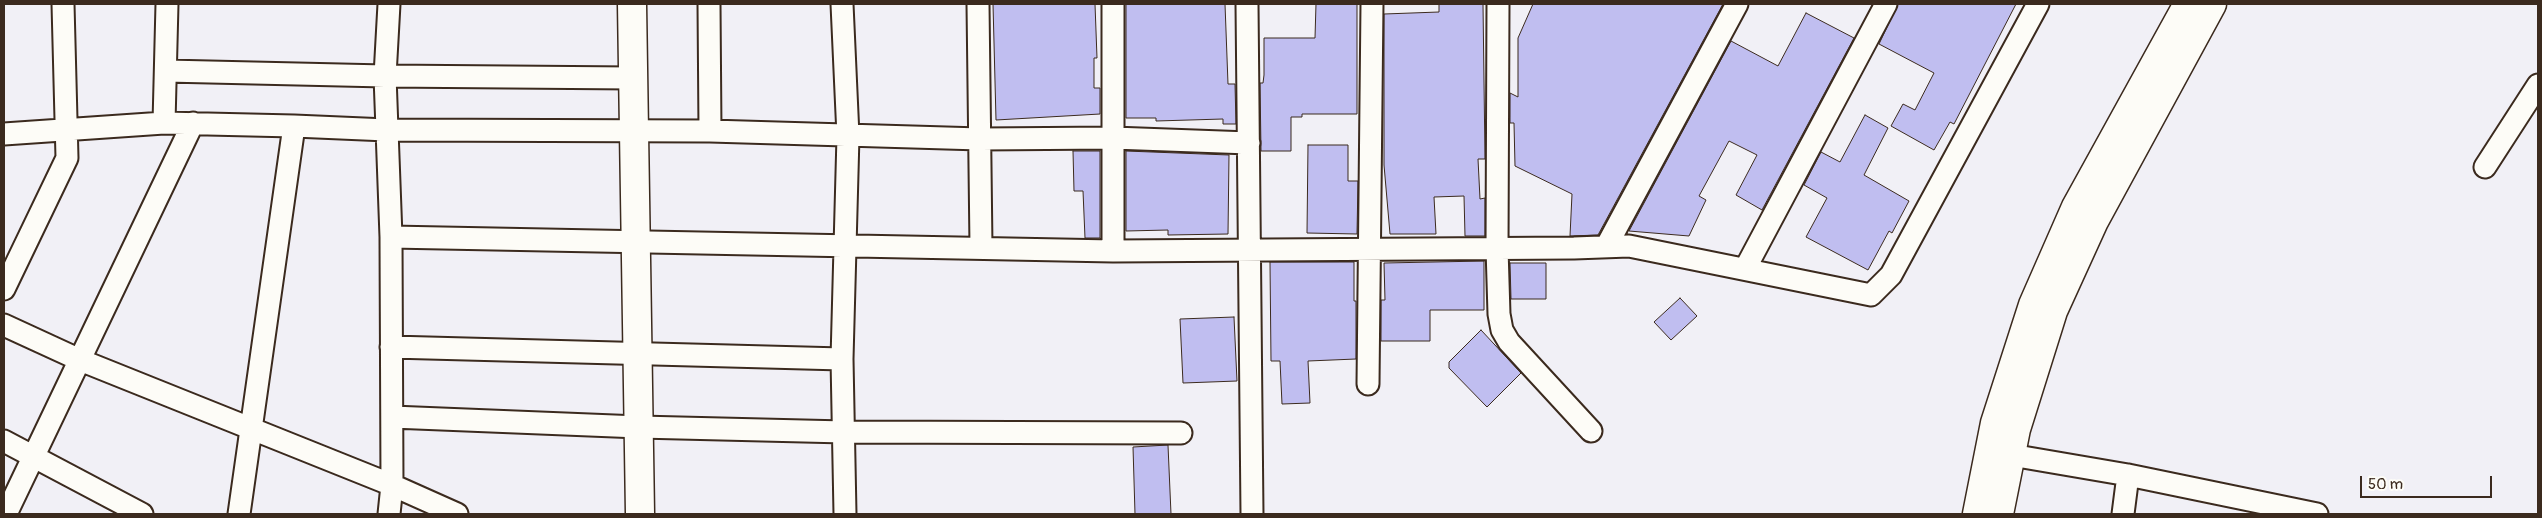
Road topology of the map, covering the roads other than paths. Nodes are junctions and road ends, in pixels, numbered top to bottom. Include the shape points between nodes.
1 (64, 4) edge
2 (166, 4) edge
3 (389, 4) edge
4 (632, 4) edge
5 (709, 4) edge
6 (842, 4) edge
7 (978, 4) edge
8 (1113, 4) edge
9 (1247, 4) edge
10 (1372, 4) edge
11 (1498, 4) edge
12 (1737, 4) edge
13 (1886, 4) edge
14 (2038, 4) edge
15 (2188, 4) edge
16 (2212, 4) edge
17 (166, 70) junction
18 (385, 76) junction
19 (633, 78) junction
20 (2538, 86) edge
21 (164, 123) junction
22 (193, 123) junction
23 (294, 126) junction
24 (66, 128) junction
25 (387, 130) junction
26 (710, 131) junction
27 (634, 132) junction
28 (4, 134) edge
29 (848, 136) junction
30 (1113, 138) junction
31 (980, 139) junction
32 (1249, 143) junction
33 (2485, 166) dead end
34 (391, 237) junction
35 (636, 241) junction
36 (845, 246) junction
37 (981, 247) junction
38 (1606, 247) junction
39 (1371, 248) junction
40 (1497, 248) junction
41 (1113, 251) junction
42 (1250, 251) junction
43 (1745, 269) junction
44 (4, 289) edge
45 (4, 325) edge
46 (391, 347) junction
47 (638, 353) junction
48 (842, 359) junction
49 (80, 360) junction
50 (1368, 384) dead end
51 (392, 417) junction
52 (250, 428) junction
53 (639, 428) junction
54 (1591, 431) dead end
55 (845, 432) junction
56 (1181, 432) dead end
57 (4, 440) edge
58 (2011, 455) junction
59 (34, 456) junction
60 (2128, 475) junction
61 (392, 485) junction
62 (6, 514) edge
63 (142, 514) edge
64 (239, 514) edge
65 (389, 514) edge
66 (458, 514) edge
67 (640, 514) edge
68 (845, 514) edge
69 (1252, 514) edge
70 (1977, 514) edge
71 (2000, 514) edge
72 (2123, 514) edge
73 (2317, 514) edge

1 - 24 street
2 - 17 street
3 - 18 street
4 - 19 street
5 - 26 street
6 - 29 street
7 - 31 street
8 - 30 street
9 - 32 street
10 - 39 street
11 - 40 street
12 - 38 street
13 - 43 street
14 - 43 street via 1891,275 1871,295
15 - 70 street via 2076,207 2032,305 1995,423
16 - 58 street via 2094,221 2053,311
17 - 18 street
17 - 21 street
18 - 19 street
18 - 25 street
19 - 27 street
20 - 33 street
21 - 22 street
21 - 24 street
22 - 23 street
22 - 49 street
23 - 25 street
23 - 52 street
24 - 28 street
24 - 44 street via 67,158
25 - 27 street
25 - 34 street
26 - 27 street
26 - 29 street
27 - 35 street
29 - 31 street
29 - 36 street
30 - 31 street
30 - 32 street
30 - 41 street
31 - 37 street
32 - 42 street
34 - 35 street
34 - 46 street
35 - 36 street
35 - 47 street
36 - 37 street
36 - 48 street
37 - 41 street
38 - 40 street
38 - 43 street via 1629,246
39 - 40 street
39 - 42 street
39 - 50 street
40 - 54 street via 1502,330 1509,342
41 - 42 street
42 - 69 street
45 - 49 street
46 - 47 street
46 - 51 street
47 - 48 street
47 - 53 street
48 - 55 street
49 - 52 street
49 - 59 street
51 - 53 street
51 - 61 street
52 - 61 street
52 - 64 street
53 - 55 street
53 - 67 street
55 - 56 street
55 - 68 street
57 - 59 street
58 - 60 street
58 - 71 street
59 - 62 street
59 - 63 street
60 - 72 street
60 - 73 street
61 - 65 street
61 - 66 street

